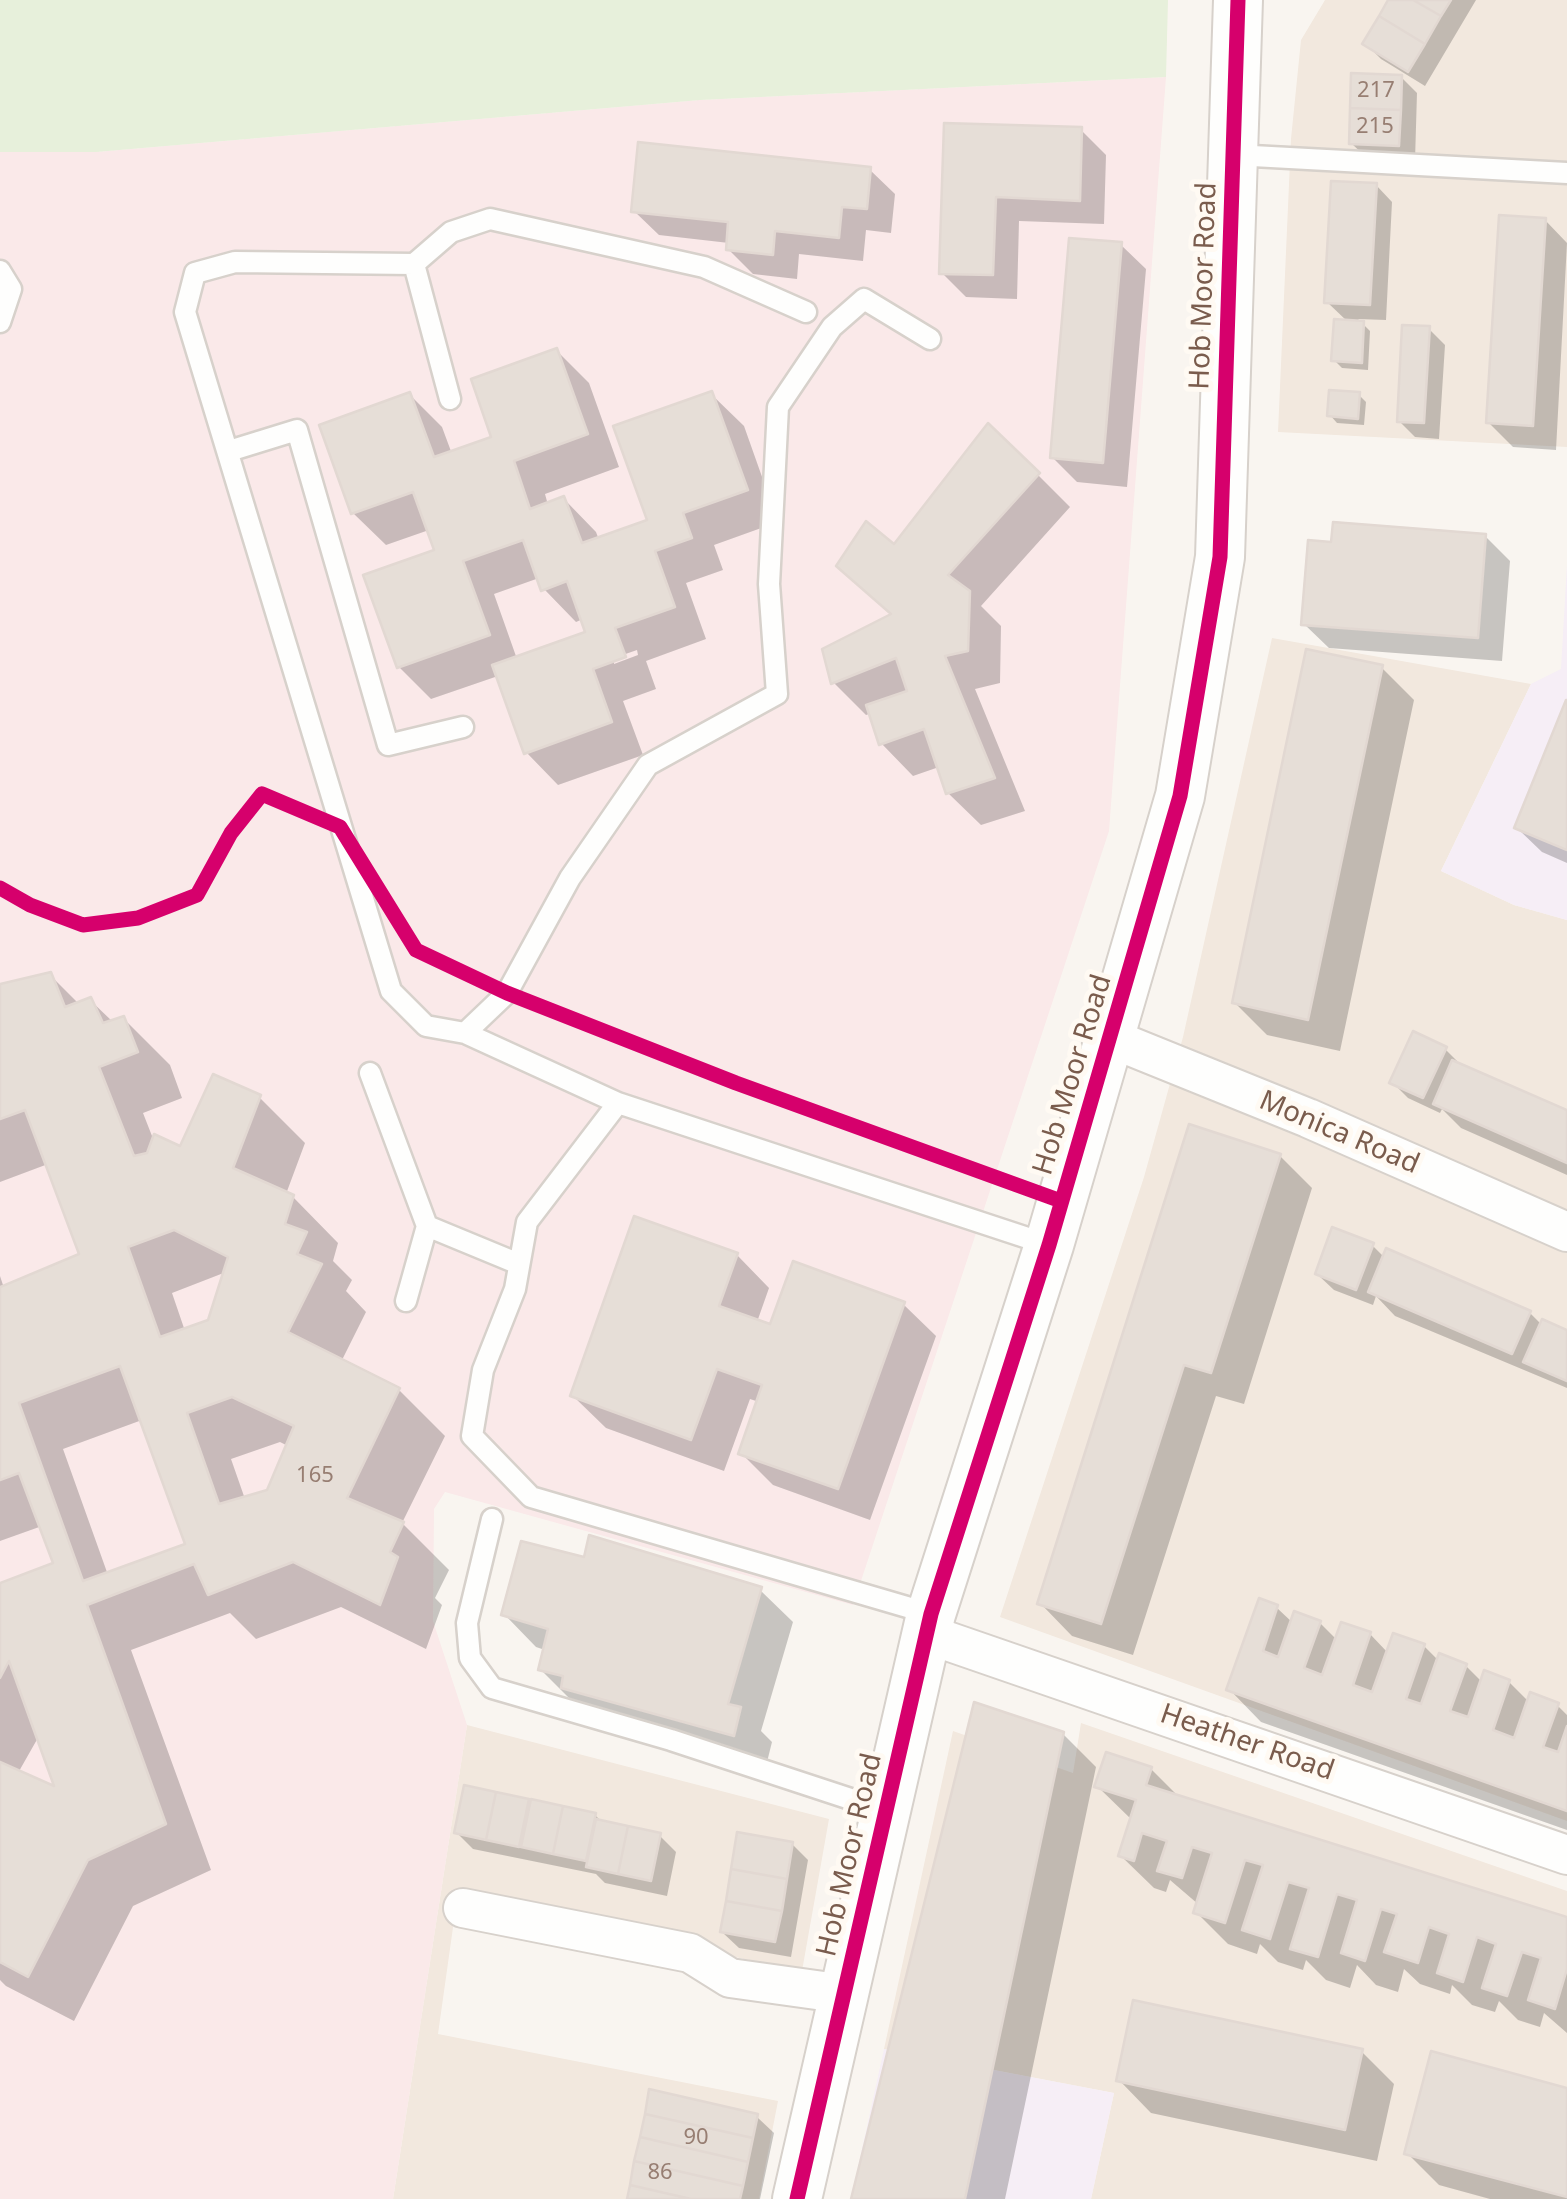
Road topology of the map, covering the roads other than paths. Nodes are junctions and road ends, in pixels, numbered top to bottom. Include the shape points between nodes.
1 (1238, 0) edge
2 (1234, 155) junction
3 (1567, 174) edge
4 (414, 264) junction
5 (0, 271) edge
6 (806, 312) dead end
7 (0, 322) edge
8 (930, 338) dead end
9 (450, 400) dead end
10 (229, 450) junction
11 (463, 727) dead end
12 (466, 1033) junction
13 (1110, 1038) junction
14 (370, 1073) dead end
15 (618, 1103) junction
16 (427, 1226) junction
17 (1567, 1232) edge
18 (1048, 1245) junction
19 (520, 1264) junction
20 (406, 1301) dead end
21 (492, 1519) dead end
22 (929, 1624) junction
23 (884, 1810) junction
24 (1567, 1854) edge
25 (464, 1908) dead end
26 (844, 1994) junction
27 (797, 2199) edge

1 - 2 street, Hob Moor Road
2 - 3 lane
2 - 13 street, Hob Moor Road via 1220,557 1180,796
4 - 6 lane via 451,232 490,219 704,268
4 - 9 lane
4 - 10 lane via 235,262 196,273 185,312
5 - 7 lane via 10,289
8 - 12 lane via 864,299 832,326 778,407 769,584 778,694 648,765 570,878 507,993
10 - 11 lane via 297,430 388,745
10 - 12 lane via 391,991 426,1026
12 - 15 lane
13 - 17 street, Monica Road
13 - 18 street, Hob Moor Road
14 - 16 lane
15 - 18 lane
15 - 19 lane via 527,1222
16 - 19 lane
16 - 20 lane
18 - 22 street, Hob Moor Road
19 - 22 lane via 484,1370 472,1436 531,1497
21 - 23 lane via 467,1623 470,1658 492,1688
22 - 23 street, Hob Moor Road
22 - 24 street, Heather Road
23 - 26 street, Hob Moor Road
25 - 26 street via 690,1953 730,1978
26 - 27 street, Hob Moor Road

